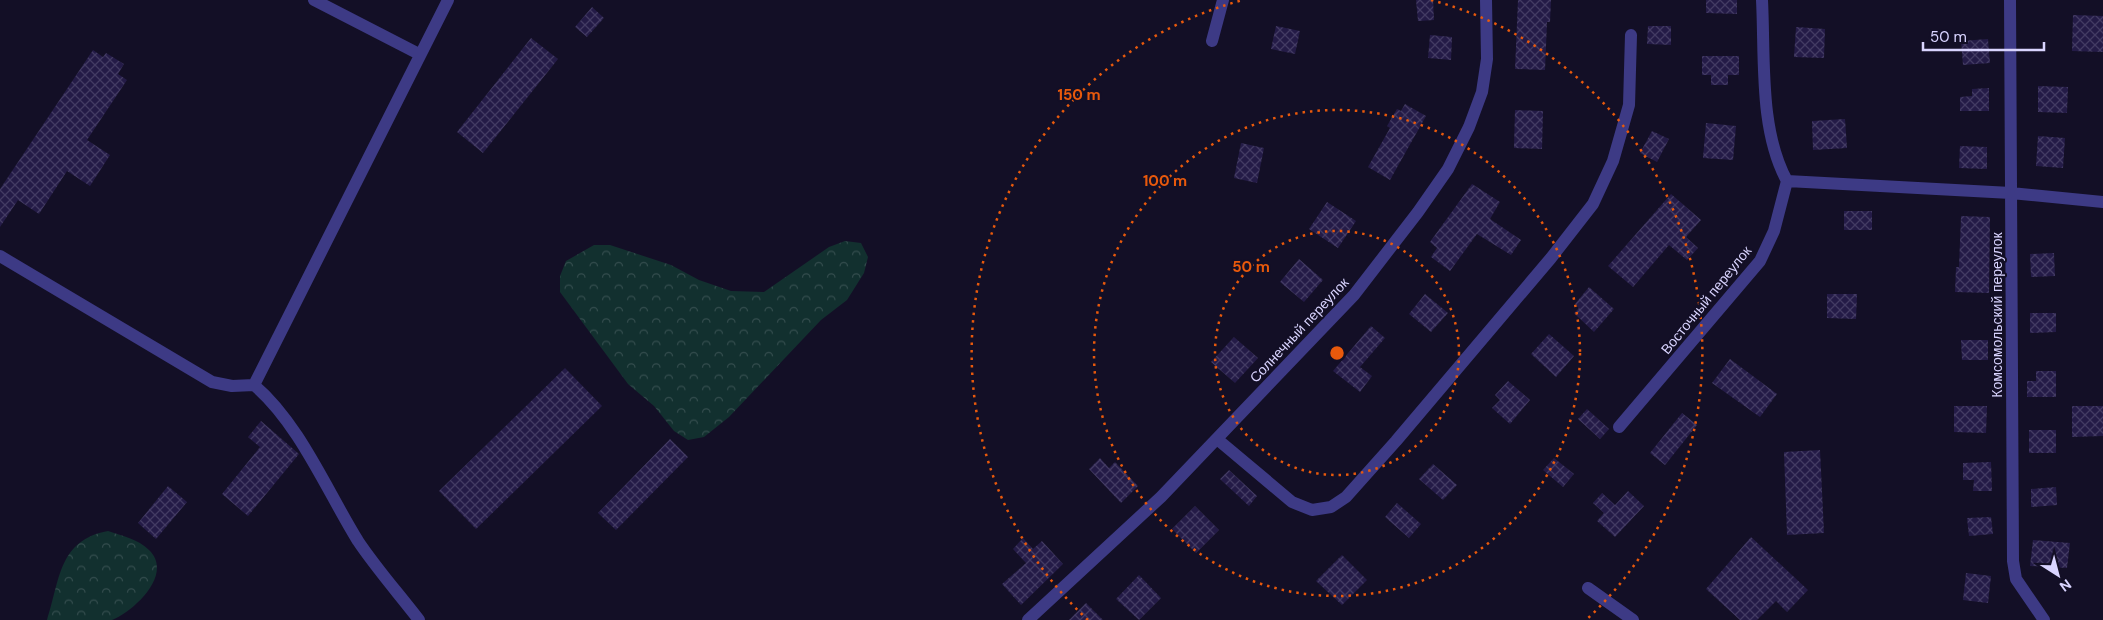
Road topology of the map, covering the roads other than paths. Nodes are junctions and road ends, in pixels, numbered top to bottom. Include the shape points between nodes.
1 (314, 0) edge
2 (448, 0) edge
3 (1223, 0) edge
4 (1486, 0) edge
5 (1762, 0) edge
6 (2010, 0) edge
7 (1631, 34) dead end
8 (1212, 41) dead end
9 (419, 54) junction
10 (1787, 181) junction
11 (2011, 193) junction
12 (2103, 202) edge
13 (0, 256) edge
14 (254, 385) junction
15 (1619, 427) dead end
16 (1216, 439) junction
17 (1588, 588) dead end
18 (419, 620) edge
19 (1028, 620) edge
20 (1632, 620) edge
21 (2044, 620) edge

1 - 9 street
2 - 9 street
3 - 8 street
4 - 16 street, Солнечный переулок via 1487,59 1482,92 1448,169 1354,295
5 - 10 street via 1768,131 1776,162
6 - 11 street, Комсомольский переулок
7 - 16 street via 1629,105 1613,161 1593,204 1396,442 1346,497 1331,507 1312,510 1292,502
9 - 14 street
10 - 11 street
10 - 15 street, Восточный переулок via 1774,231 1760,261
11 - 12 street
11 - 21 street, Комсомольский переулок via 2013,561 2016,579
13 - 14 street via 212,382 232,386
14 - 18 street via 265,394 307,452 359,542
16 - 19 street, Солнечный переулок via 1161,497
17 - 20 street

